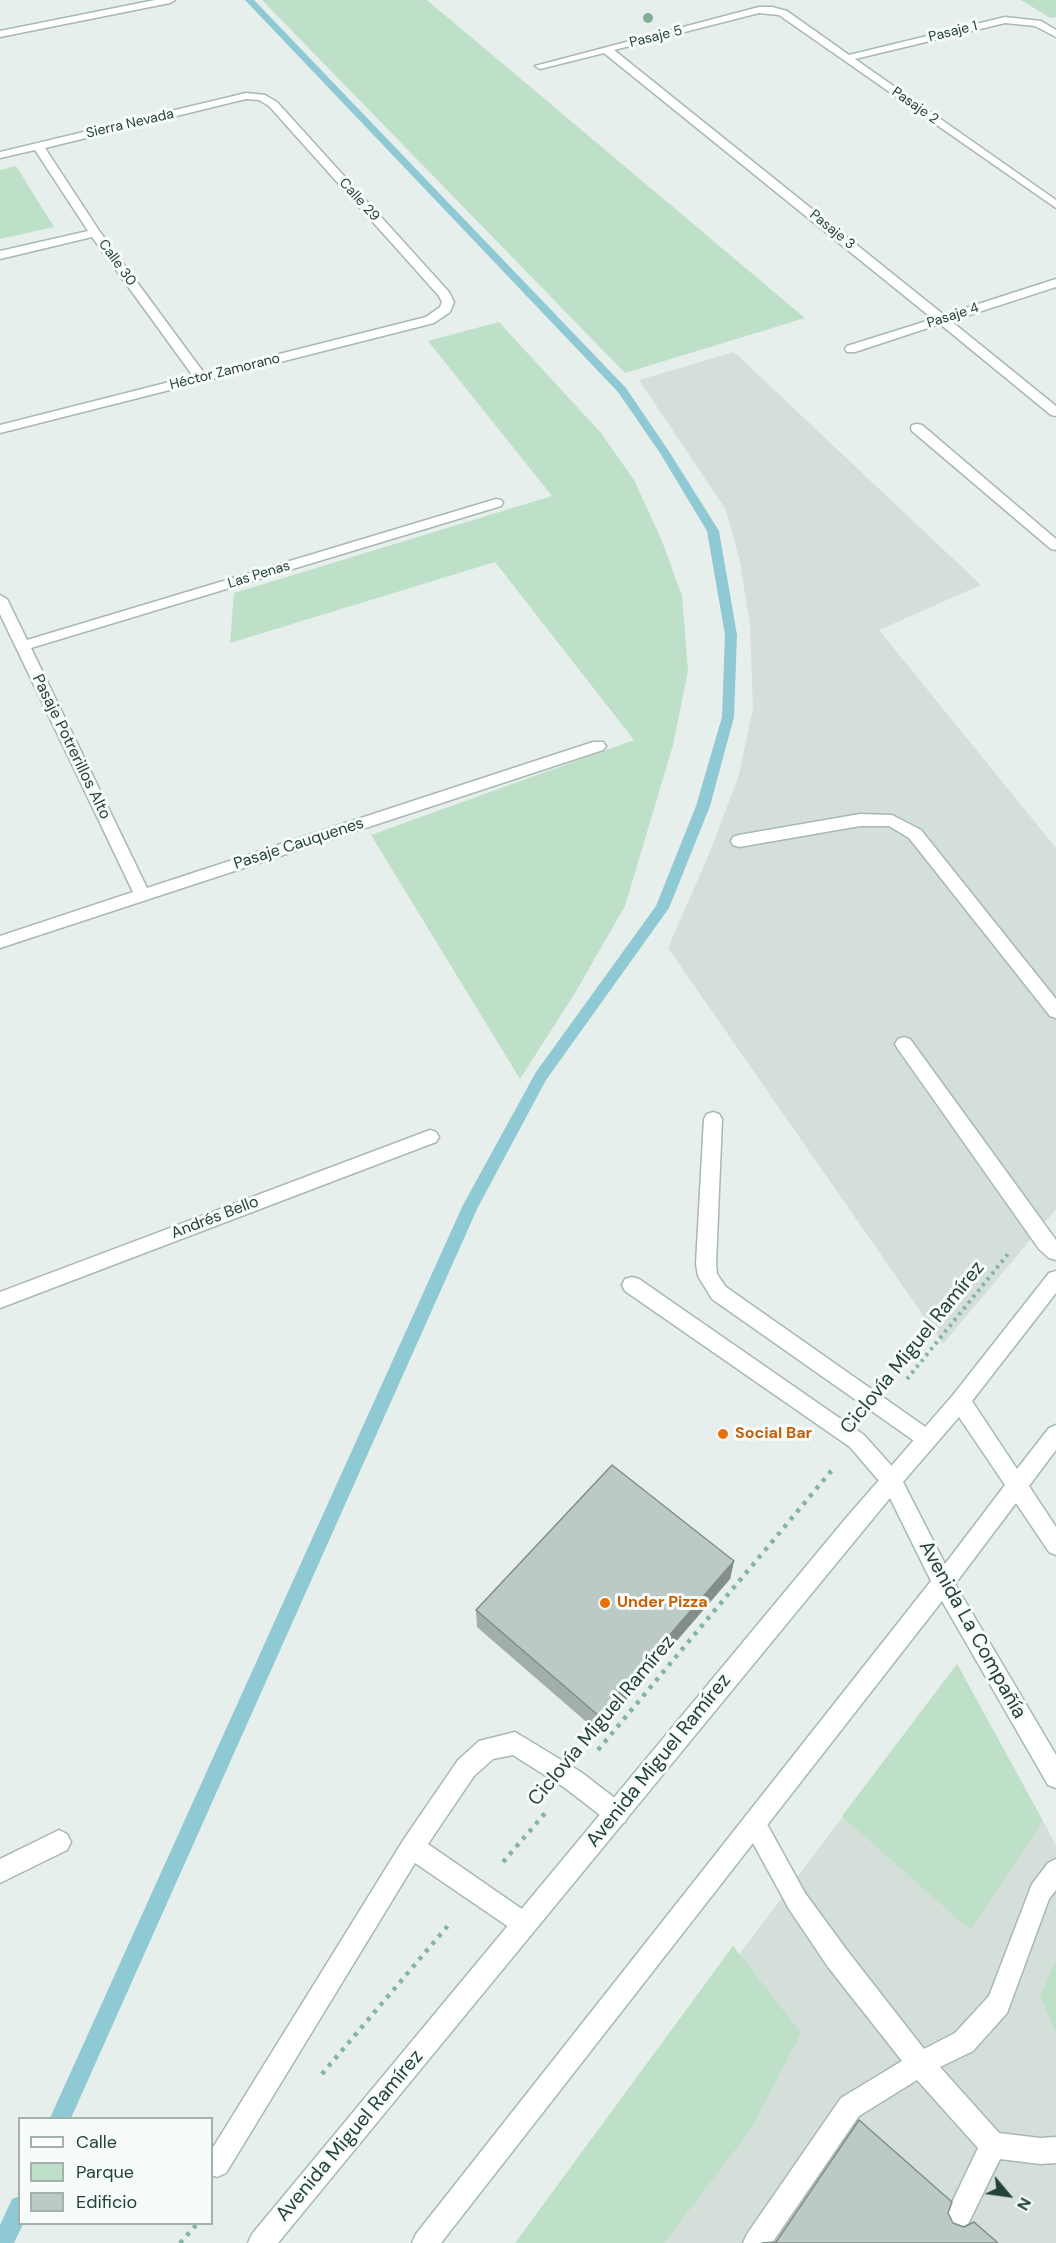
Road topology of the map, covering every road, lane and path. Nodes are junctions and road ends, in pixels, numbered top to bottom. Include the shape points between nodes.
1 (170, 0) edge
2 (127, 4) edge
3 (772, 10) joint
4 (0, 34) edge
5 (1056, 34) edge
6 (606, 50) junction
7 (847, 58) junction
8 (540, 66) dead end
9 (261, 97) joint
10 (38, 146) junction
11 (0, 154) edge
12 (1056, 205) edge
13 (96, 233) junction
14 (0, 255) edge
15 (1056, 283) edge
16 (447, 309) joint
17 (943, 319) junction
18 (851, 349) dead end
19 (201, 378) junction
20 (1056, 412) edge
21 (917, 428) dead end
22 (0, 429) edge
23 (496, 503) dead end
24 (1056, 546) edge
25 (0, 599) edge
26 (22, 646) junction
27 (598, 746) dead end
28 (739, 842) dead end
29 (142, 896) junction
30 (0, 942) edge
31 (1056, 1011) edge
32 (904, 1044) dead end
33 (713, 1119) dead end
34 (430, 1137) dead end
35 (1032, 1224) junction
36 (1056, 1252) edge
37 (1056, 1279) edge
38 (632, 1285) dead end
39 (0, 1300) edge
40 (960, 1401) junction
41 (883, 1409) junction
42 (1056, 1434) edge
43 (927, 1439) junction
44 (857, 1441) junction
45 (892, 1481) junction
46 (1018, 1487) junction
47 (1056, 1545) edge
48 (943, 1583) junction
49 (1056, 1777) edge
50 (573, 1780) junction
51 (617, 1814) junction
52 (754, 1823) junction
53 (59, 1842) dead end
54 (412, 1847) junction
55 (0, 1870) edge
56 (1056, 1871) edge
57 (478, 1891) junction
58 (524, 1924) junction
59 (920, 2064) junction
60 (318, 2079) dead end
61 (993, 2145) junction
62 (1056, 2150) edge
63 (217, 2164) dead end
64 (959, 2215) dead end
65 (195, 2225) edge
66 (180, 2243) edge
67 (261, 2243) edge
68 (425, 2243) edge
69 (756, 2243) edge

1 - 2 street
2 - 4 street
3 - 6 street, Pasaje 5 via 759,10
3 - 7 street, Pasaje 2 via 783,13
5 - 7 street, Pasaje 1 via 1037,22 1005,20
6 - 8 street, Pasaje 5
6 - 17 street, Pasaje 3
7 - 12 street, Pasaje 2
9 - 10 street, Sierra Nevada via 246,96
9 - 16 street, Calle 29 via 273,104 445,295
10 - 11 street, Sierra Nevada
10 - 13 street, Calle 30
13 - 14 street
13 - 19 street, Calle 30
15 - 17 street, Pasaje 4
16 - 19 street, Héctor Zamorano via 430,320
17 - 18 street, Pasaje 4
17 - 20 street, Pasaje 3
19 - 22 street, Héctor Zamorano
21 - 24 street
23 - 26 street, Las Penas
25 - 26 street, Pasaje Potrerillos Alto
26 - 29 street, Pasaje Potrerillos Alto
27 - 29 street, Pasaje Cauquenes
28 - 31 street via 860,820 892,821 915,834
29 - 30 street, Pasaje Cauquenes
32 - 35 street
33 - 41 street via 708,1276 719,1293
34 - 39 street, Andrés Bello
35 - 36 street
35 - 41 path, Ciclovía Miguel Ramírez
37 - 40 street, Avenida Miguel Ramírez
38 - 44 street, Avenida La Compañía
40 - 43 street, Avenida Miguel Ramírez
40 - 46 street
41 - 43 street
42 - 46 street
43 - 45 street, Avenida Miguel Ramírez
44 - 45 street, Avenida La Compañía
44 - 50 path, Ciclovía Miguel Ramírez
45 - 48 street, Avenida La Compañía
45 - 51 street, Avenida Miguel Ramírez
46 - 47 street
46 - 48 street
48 - 49 street, Avenida La Compañía
48 - 52 street
50 - 51 street
50 - 54 street via 515,1743 487,1749 466,1768
50 - 57 path, Ciclovía Miguel Ramírez
51 - 58 street, Avenida Miguel Ramírez
52 - 59 street via 797,1900
52 - 68 street
53 - 55 street
54 - 57 street
54 - 63 street
56 - 59 street via 1040,1892 998,2004 964,2042
57 - 58 street
57 - 60 path, Ciclovía Miguel Ramírez
58 - 67 street, Avenida Miguel Ramírez
59 - 61 street
59 - 69 street via 850,2107
61 - 62 street
61 - 64 street
65 - 66 path

